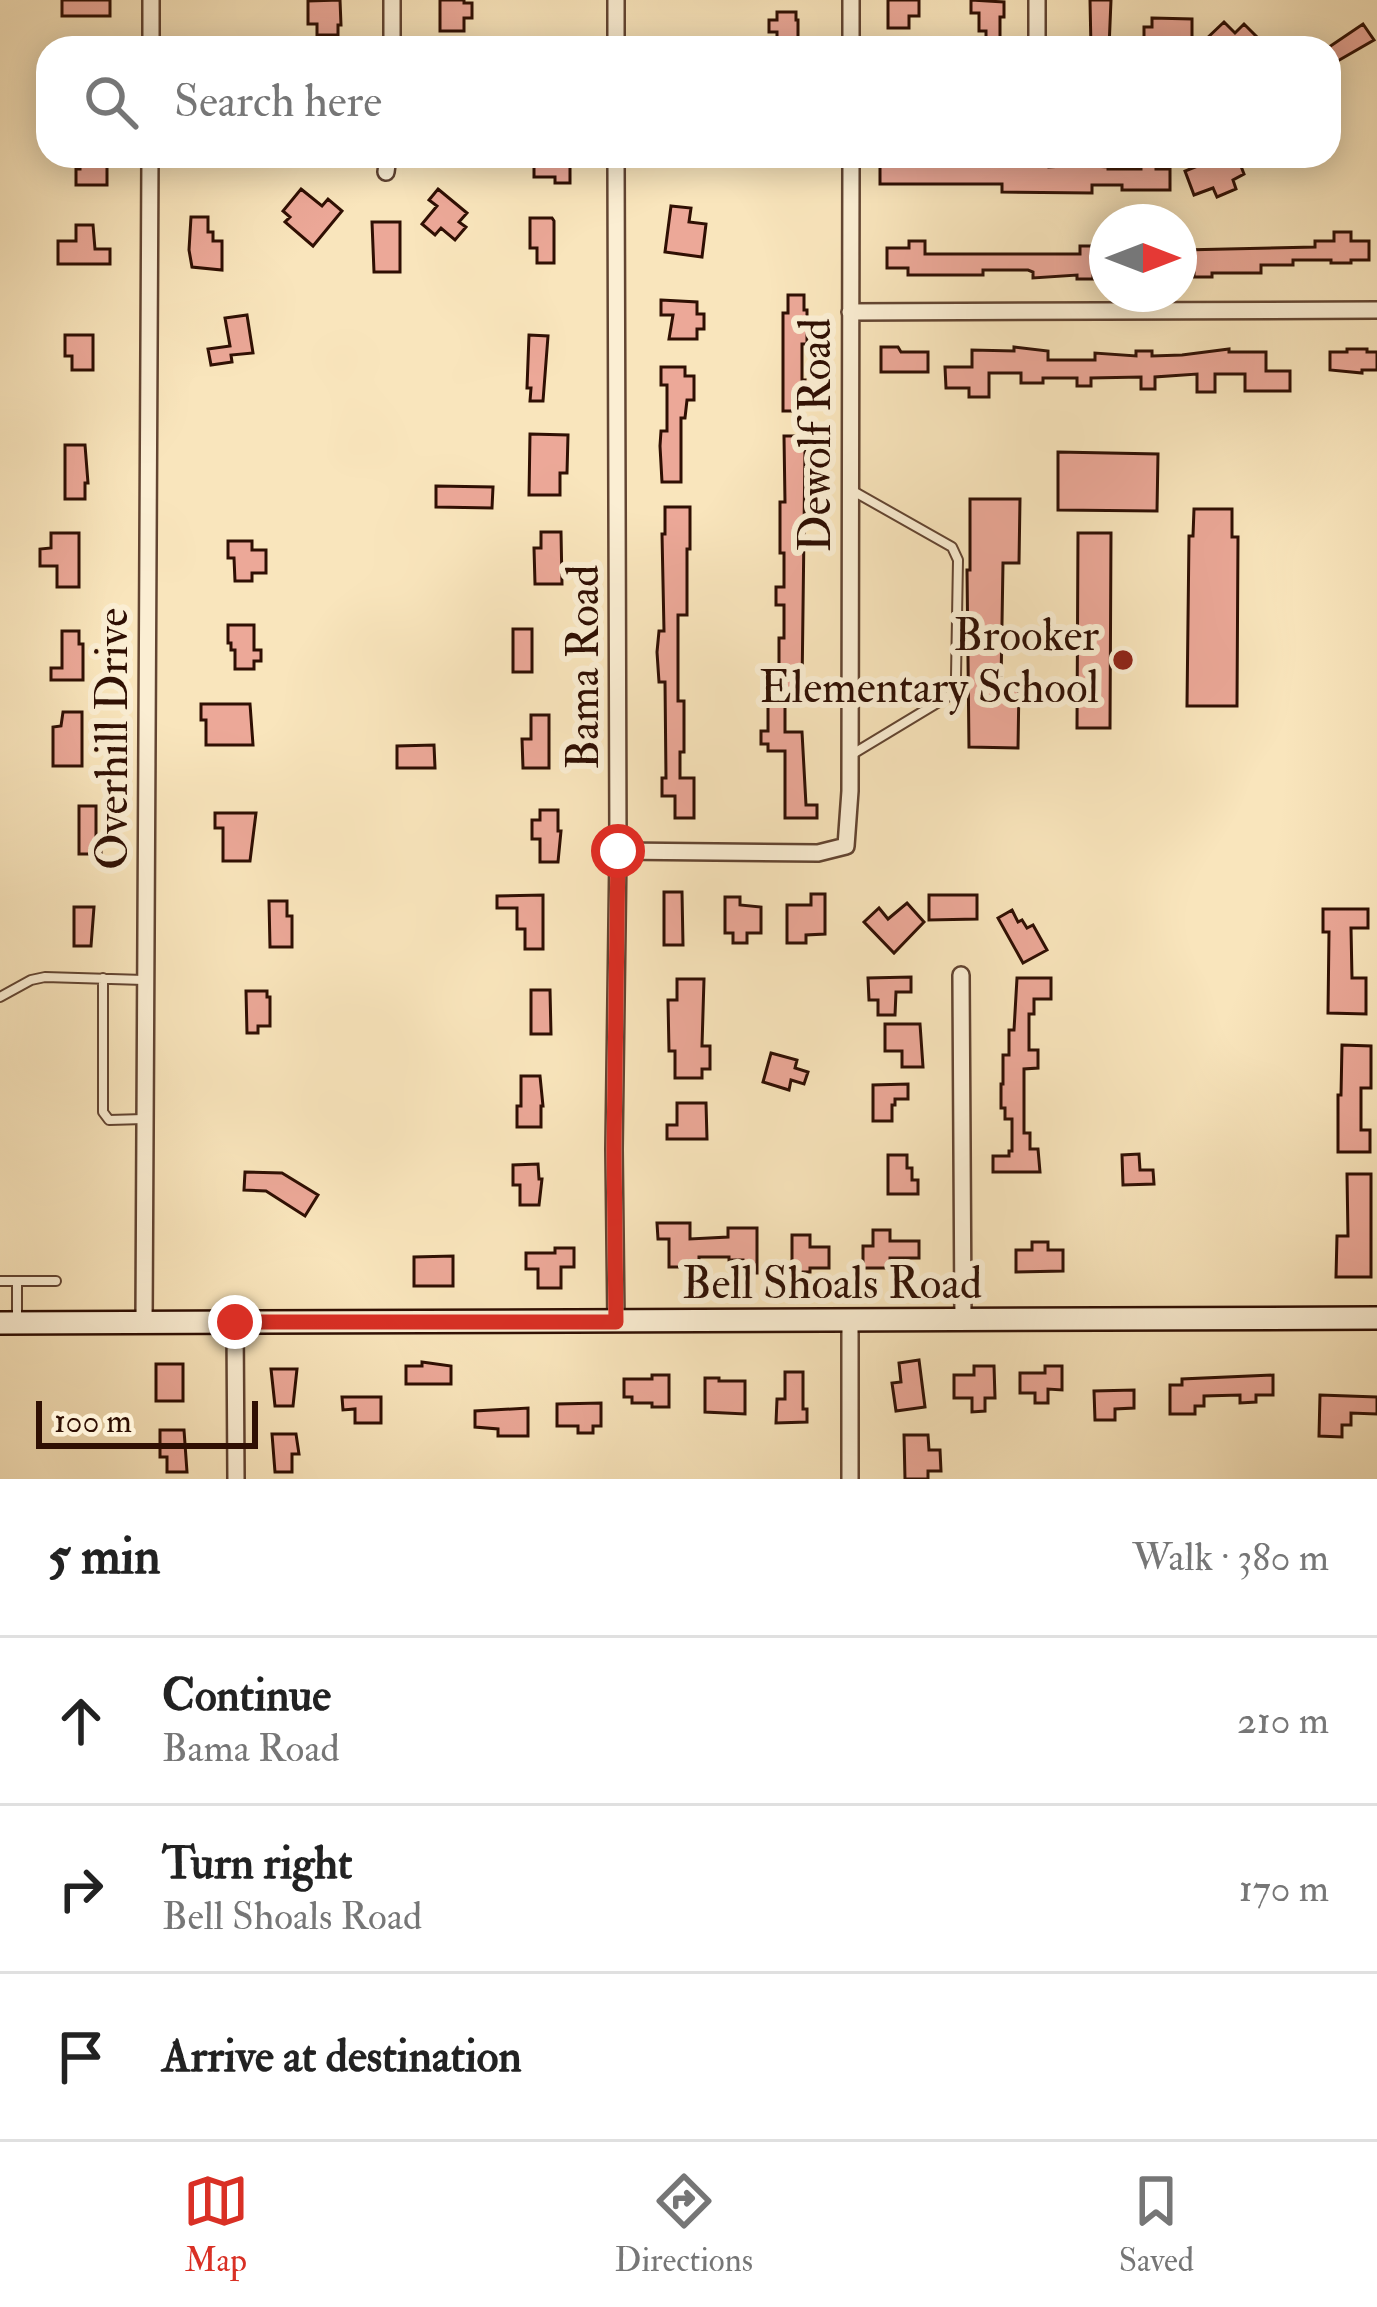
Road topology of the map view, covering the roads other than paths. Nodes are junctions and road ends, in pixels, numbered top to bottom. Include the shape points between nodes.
1 (152, 0) edge
2 (392, 0) edge
3 (616, 0) edge
4 (851, 0) edge
5 (1036, 0) edge
6 (151, 36) edge
7 (392, 36) edge
8 (616, 36) edge
9 (851, 36) edge
10 (1037, 36) edge
11 (150, 168) edge
12 (616, 168) edge
13 (851, 168) edge
14 (1377, 310) edge
15 (850, 312) junction
16 (850, 489) junction
17 (849, 755) junction
18 (618, 851) junction
19 (962, 975) dead end
20 (103, 978) junction
21 (145, 980) junction
22 (0, 997) edge
23 (145, 1119) junction
24 (0, 1281) edge
25 (17, 1281) junction
26 (56, 1281) dead end
27 (1377, 1318) edge
28 (963, 1320) junction
29 (850, 1321) junction
30 (235, 1322) junction
31 (616, 1322) junction
32 (8, 1323) edge
33 (144, 1323) junction
34 (236, 1479) edge
35 (850, 1479) edge

1 - 6 street
2 - 7 street
3 - 8 street
4 - 9 street
5 - 10 street
11 - 21 street, Overhill Drive
12 - 18 street, Bama Road
13 - 15 street, Dewolf Road
14 - 15 street
15 - 16 street, Dewolf Road
16 - 17 street, Dewolf Road
16 - 17 lane via 952,547 958,560 952,694
17 - 18 street, Dewolf Road via 846,846 818,853
18 - 31 street, Bama Road
19 - 28 street
20 - 21 lane
20 - 22 lane via 45,977
20 - 23 lane via 103,1112 109,1120
21 - 23 street, Overhill Drive
23 - 33 street, Overhill Drive
24 - 25 lane
25 - 26 lane
25 - 32 lane
27 - 28 main road, Bell Shoals Road
28 - 29 main road, Bell Shoals Road
29 - 31 main road, Bell Shoals Road
29 - 35 street
30 - 31 main road, Bell Shoals Road
30 - 33 main road, Bell Shoals Road
30 - 34 street
32 - 33 main road, Bell Shoals Road

